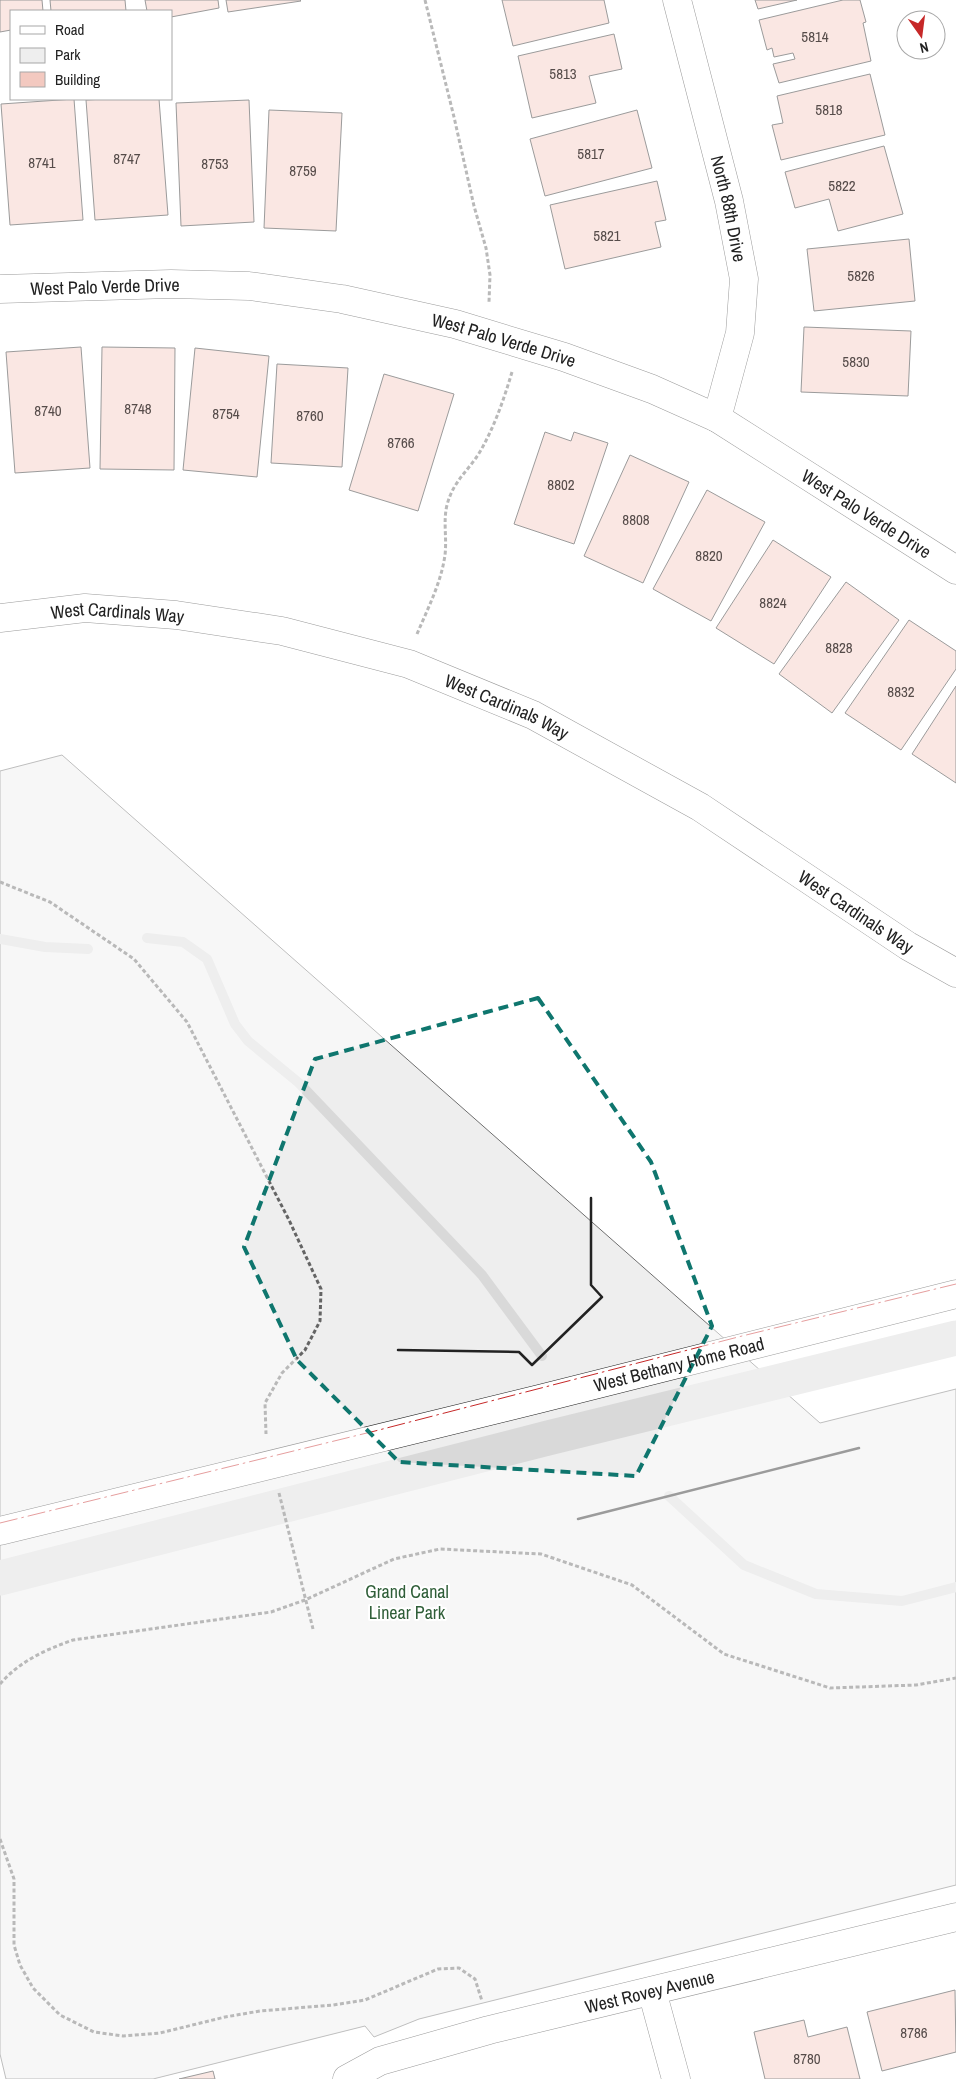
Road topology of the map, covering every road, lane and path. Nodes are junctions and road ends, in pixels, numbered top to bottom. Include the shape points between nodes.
1 (425, 0) edge
2 (677, 0) edge
3 (0, 289) edge
4 (482, 333) junction
5 (505, 368) dead end
6 (717, 418) junction
7 (956, 570) edge
8 (0, 618) edge
9 (404, 662) junction
10 (0, 882) edge
11 (956, 973) edge
12 (956, 1294) edge
13 (273, 1468) junction
14 (0, 1531) edge
15 (305, 1600) junction
16 (313, 1629) dead end
17 (956, 1678) edge
18 (0, 1684) edge
19 (0, 1839) edge
20 (956, 1917) edge
21 (652, 1990) junction
22 (489, 2030) junction
23 (347, 2079) edge
24 (676, 2079) edge

1 - 4 path via 486,248 489,302
2 - 6 street, North 88th Drive via 729,201 744,279 740,333
3 - 4 street, West Palo Verde Drive via 171,284 249,286 342,299
4 - 6 street, West Palo Verde Drive via 564,357 652,389
5 - 9 path via 512,371 494,424 480,452 455,482 447,506 442,572
6 - 7 street, West Palo Verde Drive
8 - 9 street, West Cardinals Way via 86,608 176,615 282,632
9 - 11 street, West Cardinals Way via 533,715 700,807 908,946
10 - 13 path via 50,902 140,966 187,1022 289,1220 321,1289 320,1321 305,1350 282,1373 264,1402 265,1428
12 - 13 street, West Bethany Home Road
13 - 14 street, West Bethany Home Road
13 - 15 path
15 - 16 path
15 - 17 path via 384,1562 440,1550 541,1554 632,1585 724,1654 830,1688 916,1686
15 - 18 path via 272,1612 73,1640 42,1651 12,1670
19 - 22 path via 14,1879 14,1945 20,1965 33,1988 60,2015 94,2032 123,2036 160,2033 260,2011 365,2000 438,1969 459,1968 475,1979
20 - 21 street, West Rovey Avenue
21 - 22 street, West Rovey Avenue
21 - 24 street
22 - 23 street, West Rovey Avenue via 380,2061

